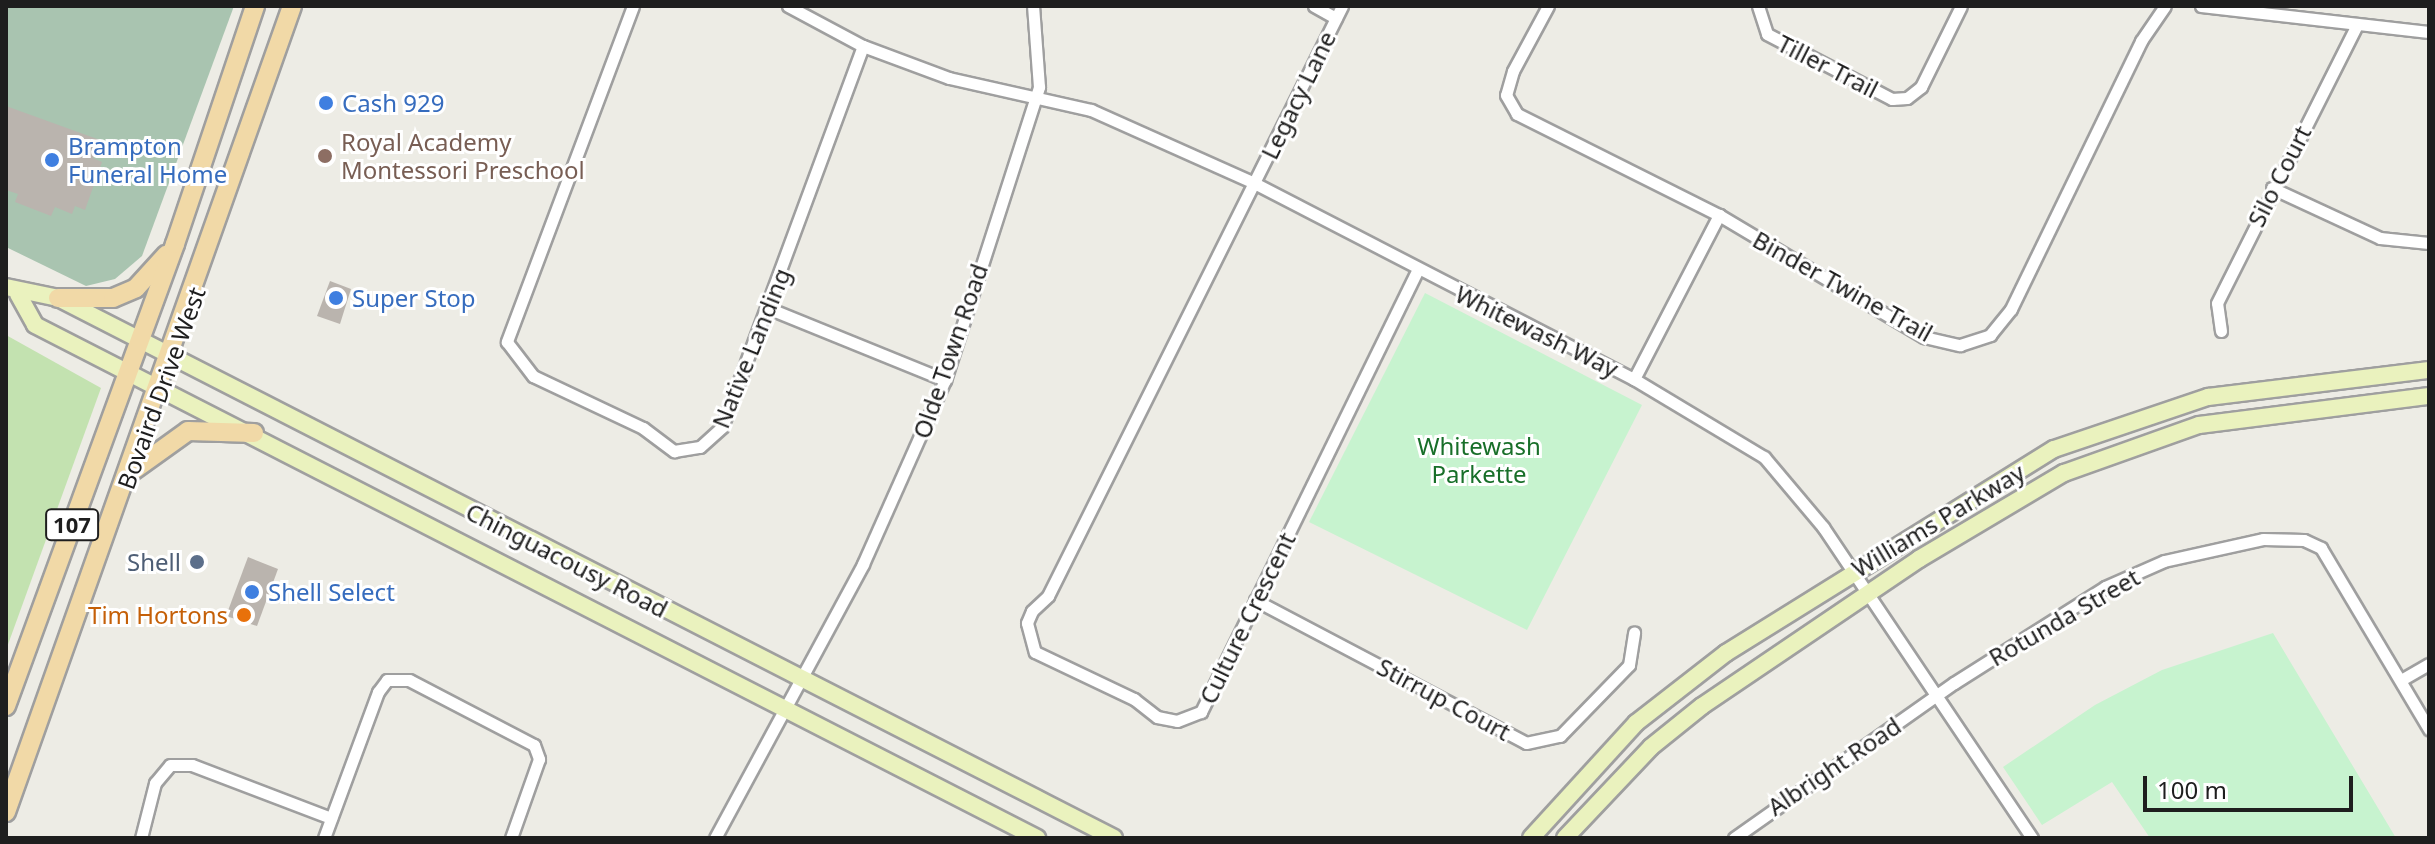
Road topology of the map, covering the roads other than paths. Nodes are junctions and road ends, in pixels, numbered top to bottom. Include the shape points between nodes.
1 (255, 6) edge
2 (292, 6) edge
3 (633, 6) edge
4 (788, 6) edge
5 (1033, 6) edge
6 (1314, 6) edge
7 (1342, 6) edge
8 (1548, 6) edge
9 (1758, 6) edge
10 (1961, 6) edge
11 (2165, 6) edge
12 (2201, 6) edge
13 (1336, 18) junction
14 (2357, 25) junction
15 (2429, 32) edge
16 (863, 46) junction
17 (1036, 99) junction
18 (1254, 183) junction
19 (2272, 188) junction
20 (1719, 215) junction
21 (2429, 243) edge
22 (175, 244) junction
23 (1417, 272) junction
24 (12, 291) edge
25 (58, 298) junction
26 (770, 309) junction
27 (2221, 331) dead end
28 (139, 343) junction
29 (171, 357) junction
30 (130, 369) junction
31 (2429, 370) edge
32 (1634, 379) junction
33 (945, 380) junction
34 (160, 384) junction
35 (2429, 396) edge
36 (254, 433) junction
37 (129, 474) junction
38 (1853, 571) junction
39 (1868, 593) junction
40 (1255, 600) junction
41 (1634, 632) dead end
42 (2429, 664) edge
43 (802, 680) junction
44 (2401, 680) junction
45 (1934, 696) junction
46 (6, 706) edge
47 (786, 709) junction
48 (2429, 729) edge
49 (6, 812) edge
50 (331, 818) junction
51 (141, 838) edge
52 (324, 838) edge
53 (511, 838) edge
54 (715, 838) edge
55 (1037, 838) edge
56 (1114, 838) edge
57 (1531, 838) edge
58 (1565, 838) edge
59 (1734, 838) edge
60 (2032, 838) edge

1 - 22 main road, Bovaird Drive West / 107
2 - 29 main road, Bovaird Drive West / 107
3 - 26 street, Native Landing via 513,319 509,351 533,376 643,428 674,451 687,451 711,442 722,427
4 - 16 street
5 - 17 street, Olde Town Road via 1040,49
6 - 13 street
7 - 13 street, Legacy Lane
8 - 20 street, Binder Twine Trail via 1509,83 1506,95 1517,114
9 - 10 street, Tiller Trail via 1767,34 1892,99 1907,98 1921,87
11 - 20 street, Binder Twine Trail via 2141,41 2011,309 1990,335 1960,345 1924,337
12 - 14 street
13 - 18 street, Legacy Lane
14 - 15 street
14 - 19 street, Silo Court
16 - 17 street via 949,78
16 - 26 street, Native Landing
17 - 18 street, Whitewash Way via 1091,110
17 - 33 street, Olde Town Road
18 - 23 street, Whitewash Way
18 - 40 street, Culture Crescent via 1048,596 1032,611 1028,639 1035,652 1134,699 1157,717 1177,721 1209,701
19 - 21 street via 2380,238
19 - 27 street, Silo Court via 2217,303
20 - 32 street
22 - 25 main road via 136,288 99,301
22 - 28 main road, Bovaird Drive West / 107
23 - 32 street, Whitewash Way
23 - 40 street, Culture Crescent
24 - 25 main road, Chinguacousy Road
24 - 30 main road, Chinguacousy Road via 35,325
25 - 28 main road, Chinguacousy Road
26 - 33 street
28 - 29 main road, Chinguacousy Road
28 - 30 main road, Bovaird Drive West / 107
29 - 34 main road, Bovaird Drive West / 107
29 - 43 main road, Chinguacousy Road
30 - 34 main road, Chinguacousy Road
30 - 46 main road, Bovaird Drive West / 107
31 - 38 main road, Williams Parkway via 2208,397 2106,427 2054,449
32 - 38 street, Whitewash Way via 1764,457
33 - 43 street, Olde Town Road via 904,479
34 - 36 main road, Chinguacousy Road
34 - 37 main road, Bovaird Drive West / 107
35 - 39 main road, Williams Parkway via 2260,415 2154,437 2064,473
36 - 37 main road via 188,431
36 - 47 main road, Chinguacousy Road
37 - 49 main road, Bovaird Drive West / 107
38 - 39 street, Whitewash Way
38 - 57 main road, Williams Parkway via 1726,653 1636,723
39 - 45 street, Whitewash Way
39 - 58 main road, Williams Parkway via 1651,747
40 - 41 street, Stirrup Court via 1526,743 1560,736 1620,675 1629,665
42 - 44 street
43 - 47 street, Olde Town Road
43 - 56 main road, Chinguacousy Road
44 - 45 street, Rotunda Street via 2321,548 2288,538 2164,561 2105,587
44 - 48 street, Rotunda Street
45 - 59 street, Albright Road
45 - 60 street, Whitewash Way
47 - 54 street, Olde Town Road
47 - 55 main road, Chinguacousy Road
50 - 51 street via 192,765 170,765 155,783
50 - 52 street
50 - 53 street via 378,692 387,680 409,680 534,745 539,759

